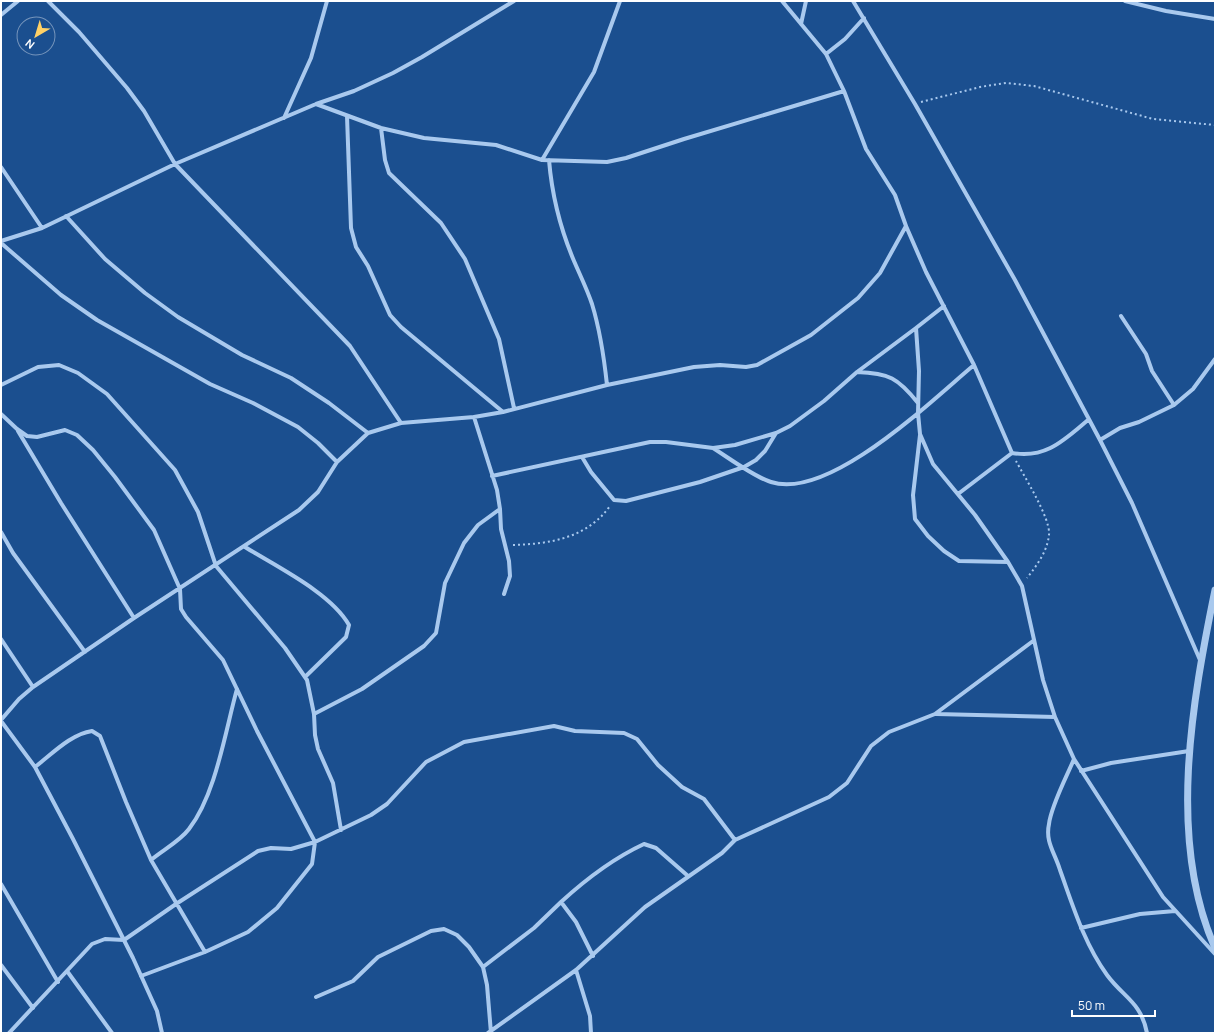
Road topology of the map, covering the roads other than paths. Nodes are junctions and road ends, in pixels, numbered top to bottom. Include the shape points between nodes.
1 (18, 1) edge
2 (48, 1) edge
3 (327, 1) edge
4 (514, 1) edge
5 (620, 1) edge
6 (782, 1) edge
7 (806, 1) edge
8 (853, 1) edge
9 (1125, 1) edge
10 (1, 14) edge
11 (864, 18) junction
12 (1215, 19) edge
13 (802, 24) junction
14 (826, 54) junction
15 (844, 90) junction
16 (316, 104) junction
17 (347, 116) junction
18 (283, 118) junction
19 (381, 128) junction
20 (542, 160) junction
21 (549, 160) junction
22 (175, 164) junction
23 (1, 167) edge
24 (66, 216) junction
25 (906, 226) junction
26 (42, 228) junction
27 (1, 242) edge
28 (944, 306) junction
29 (1121, 316) dead end
30 (916, 328) junction
31 (1215, 359) edge
32 (974, 365) junction
33 (858, 372) junction
34 (1, 385) edge
35 (607, 385) junction
36 (918, 403) junction
37 (1174, 405) junction
38 (514, 408) junction
39 (503, 412) junction
40 (918, 413) junction
41 (1, 414) edge
42 (474, 418) junction
43 (1088, 420) junction
44 (401, 423) junction
45 (17, 429) junction
46 (368, 433) junction
47 (776, 433) junction
48 (920, 434) junction
49 (1100, 440) junction
50 (713, 448) junction
51 (1012, 453) junction
52 (582, 457) junction
53 (337, 462) junction
54 (744, 467) junction
55 (492, 476) junction
56 (958, 494) junction
57 (500, 509) junction
58 (1, 532) edge
59 (245, 547) junction
60 (1008, 562) junction
61 (216, 566) junction
62 (180, 589) junction
63 (1215, 590) edge
64 (504, 594) dead end
65 (134, 618) junction
66 (1, 639) edge
67 (1033, 641) junction
68 (85, 652) junction
69 (1200, 660) junction
70 (305, 676) junction
71 (33, 687) junction
72 (237, 689) junction
73 (314, 714) junction
74 (935, 714) junction
75 (1055, 718) junction
76 (1, 721) edge
77 (1188, 751) junction
78 (1074, 758) junction
79 (35, 767) junction
80 (1082, 771) junction
81 (341, 830) junction
82 (735, 840) junction
83 (315, 842) junction
84 (151, 860) junction
85 (688, 876) junction
86 (1, 884) edge
87 (562, 902) junction
88 (176, 904) junction
89 (1175, 911) junction
90 (1081, 928) junction
91 (124, 940) junction
92 (1215, 948) edge
93 (204, 952) junction
94 (1215, 954) edge
95 (593, 956) junction
96 (1, 965) edge
97 (483, 967) junction
98 (576, 970) junction
99 (68, 971) junction
100 (141, 976) junction
101 (58, 982) junction
102 (316, 997) dead end
103 (33, 1008) junction
104 (490, 1032) edge
105 (9, 1033) edge
106 (112, 1033) edge
107 (162, 1033) edge
108 (591, 1033) edge
109 (1147, 1033) edge

1 - 10 street
2 - 22 street via 79,32 127,88 144,111
3 - 18 street via 311,58
4 - 16 street via 393,73 354,91
5 - 20 street via 594,72
6 - 13 street
7 - 13 street
8 - 11 street
9 - 12 street
11 - 14 street via 845,39
11 - 43 street via 1015,280
13 - 14 street
14 - 15 street
15 - 21 street via 626,158 607,162
15 - 25 street via 866,149 894,195
16 - 17 street
16 - 18 street
17 - 19 street
17 - 39 street via 351,228 356,247 368,266 390,315 405,331
18 - 22 street
19 - 20 street via 424,138 496,145
19 - 38 street via 385,160 390,173 441,223 465,259 499,339
20 - 21 street
21 - 35 street via 556,210 601,334
22 - 24 street
22 - 44 street via 350,346
23 - 26 street
24 - 26 street
24 - 46 street via 105,260 178,318 291,378
25 - 28 street
25 - 35 street via 880,273 858,298 811,335 778,355 746,367 694,367
26 - 27 street
27 - 53 street via 60,295 97,320 210,384 254,403 298,427
28 - 30 street
28 - 32 street
29 - 37 street via 1146,354 1152,371
30 - 33 street
30 - 36 street
31 - 37 street via 1193,389
32 - 40 street
32 - 51 street
33 - 36 street via 880,372 894,379
33 - 47 street via 824,401
34 - 61 street via 38,367 59,365 78,373 107,394 175,470 198,512
35 - 38 street
36 - 40 street
37 - 49 street via 1120,428
38 - 39 street
39 - 42 street
40 - 48 street
40 - 54 street via 847,465 804,482 788,485 771,482
41 - 45 street
42 - 44 street
42 - 55 street
43 - 49 street
43 - 51 street via 1043,453
44 - 46 street
45 - 62 street via 27,436 36,437 65,430 77,435 93,450 154,530
45 - 65 street
46 - 53 street
47 - 50 street via 735,445
47 - 54 street via 765,451
48 - 56 street via 933,464
48 - 60 street via 913,495 915,519 928,536 959,561
49 - 69 street via 1132,503
50 - 52 street via 650,442
50 - 54 street
51 - 56 street
52 - 54 street via 614,500 626,501 700,482
52 - 55 street
53 - 59 street via 318,492 299,510
55 - 57 street
56 - 60 street
57 - 64 street via 510,576
57 - 73 street via 478,525 464,543 445,583 436,632 424,646 362,689
58 - 68 street via 12,553
59 - 61 street
59 - 70 street via 329,600 343,614 349,625 346,637
60 - 67 street via 1022,586
61 - 62 street
61 - 70 street via 285,648
62 - 65 street
62 - 72 street via 181,609 223,660
63 - 69 street
65 - 68 street
66 - 71 street
67 - 74 street
67 - 75 street
68 - 71 street
69 - 77 street
70 - 73 street
71 - 76 street
72 - 83 street
72 - 84 street via 203,810 188,830
73 - 81 street via 317,742 334,783
74 - 75 street
74 - 82 street via 889,732 871,746 847,783 829,796
75 - 78 street
76 - 79 street
77 - 80 street via 1111,763
77 - 92 street via 1189,834 1195,886 1204,923
78 - 80 street
78 - 90 street via 1048,823 1048,841
79 - 84 street via 84,732 92,731 100,736
79 - 91 street
80 - 89 street via 1163,897
81 - 82 street via 372,815 386,804 426,762 464,742 554,726 575,731 624,733 637,739 658,765 682,787 704,799
81 - 83 street
82 - 85 street via 722,853
83 - 88 street via 291,849 271,848 258,851
83 - 93 street via 312,864 277,908 248,932
84 - 88 street
85 - 87 street via 656,848 644,844 582,884
85 - 95 street via 645,907
86 - 101 street
87 - 95 street via 576,922
87 - 97 street via 534,928
88 - 91 street
88 - 93 street
89 - 90 street via 1140,914
89 - 94 street
90 - 109 street via 1104,971 1115,986 1138,1007
91 - 99 street via 105,939 92,944
91 - 100 street
93 - 100 street
95 - 98 street
96 - 103 street
97 - 102 street via 457,935 444,928 431,931 378,957 353,981
97 - 104 street via 487,985
98 - 104 street
98 - 108 street via 590,1016
99 - 101 street
99 - 106 street
100 - 107 street via 157,1011
101 - 103 street
103 - 105 street

